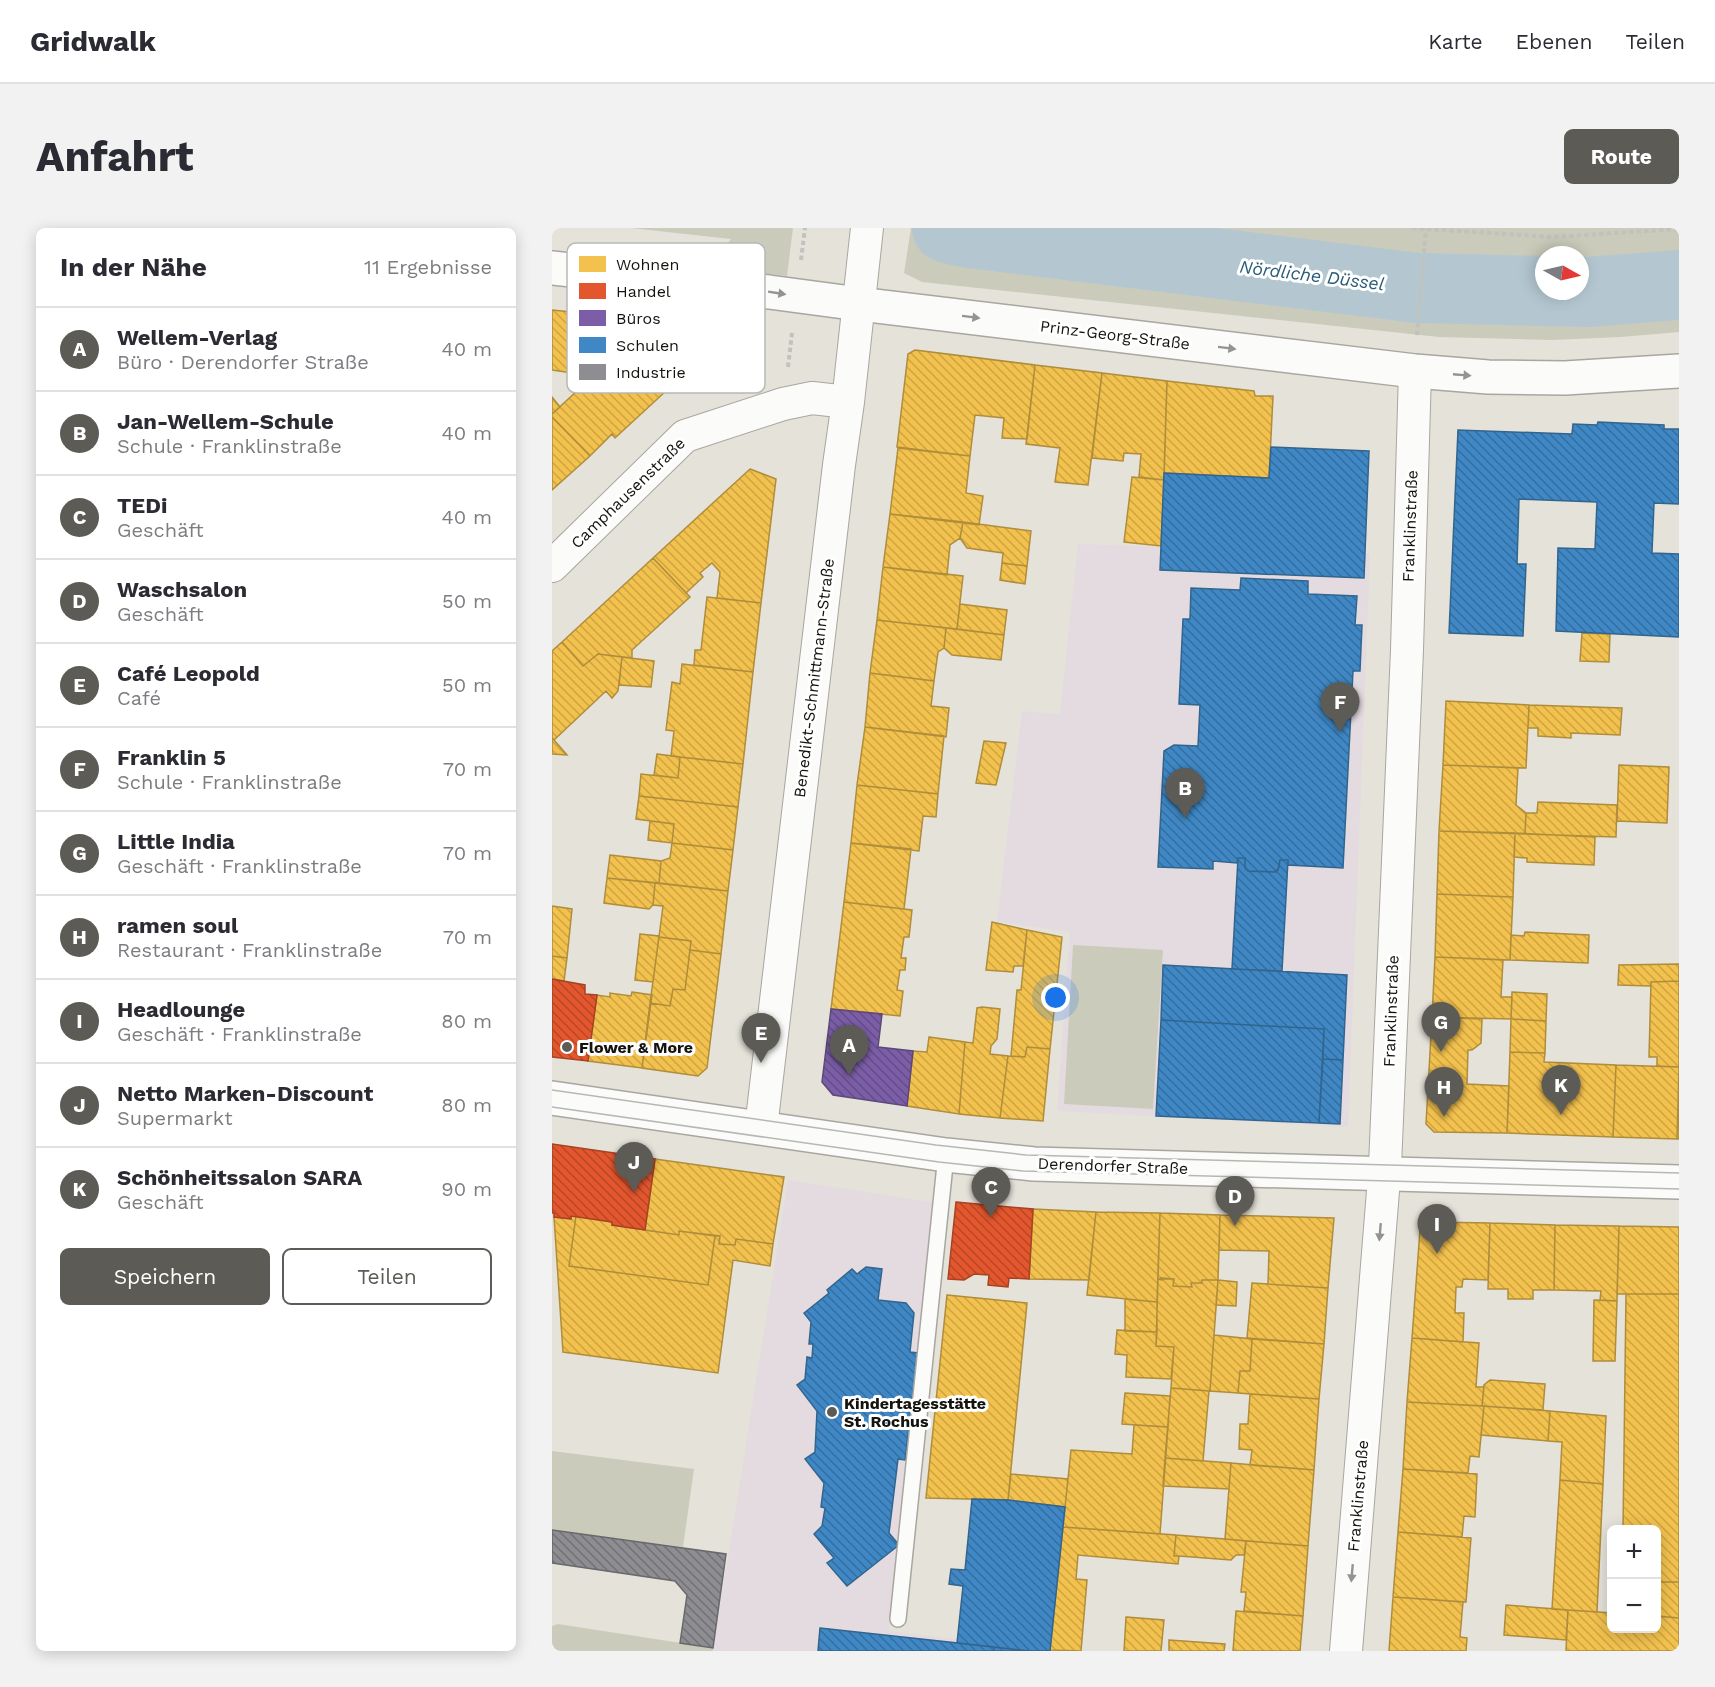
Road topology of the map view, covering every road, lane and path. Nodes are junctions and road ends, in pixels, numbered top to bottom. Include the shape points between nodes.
1 (867, 228) edge
2 (1412, 228) edge
3 (1426, 229) edge
4 (1679, 230) edge
5 (552, 268) edge
6 (567, 270) edge
7 (765, 292) edge
8 (797, 296) junction
9 (859, 304) junction
10 (1418, 331) dead end
11 (1415, 371) junction
12 (1679, 371) edge
13 (848, 402) junction
14 (783, 404) junction
15 (552, 566) edge
16 (552, 1098) edge
17 (761, 1128) junction
18 (946, 1155) junction
19 (1384, 1174) junction
20 (1679, 1182) edge
21 (898, 1619) dead end
22 (1346, 1651) edge

1 - 9 street, Benedikt-Schmittmann-Straße
2 - 3 path
3 - 4 path via 1552,237
3 - 10 path
5 -> 6 main road, Prinz-Georg-Straße
7 -> 8 main road, Prinz-Georg-Straße
8 - 9 main road, Prinz-Georg-Straße
8 - 14 path
9 -> 11 main road, Prinz-Georg-Straße
9 - 13 street, Benedikt-Schmittmann-Straße
11 -> 12 main road, Prinz-Georg-Straße via 1565,378
11 - 19 street, Franklinstraße
13 - 14 street, Camphausenstraße via 812,398
13 - 17 street, Benedikt-Schmittmann-Straße
14 - 15 street, Camphausenstraße via 686,436
16 - 17 main road, Derendorfer Straße
17 - 18 main road, Derendorfer Straße
18 - 19 main road, Derendorfer Straße via 1034,1164
18 - 21 lane
19 - 20 main road, Derendorfer Straße
19 -> 22 street, Franklinstraße

